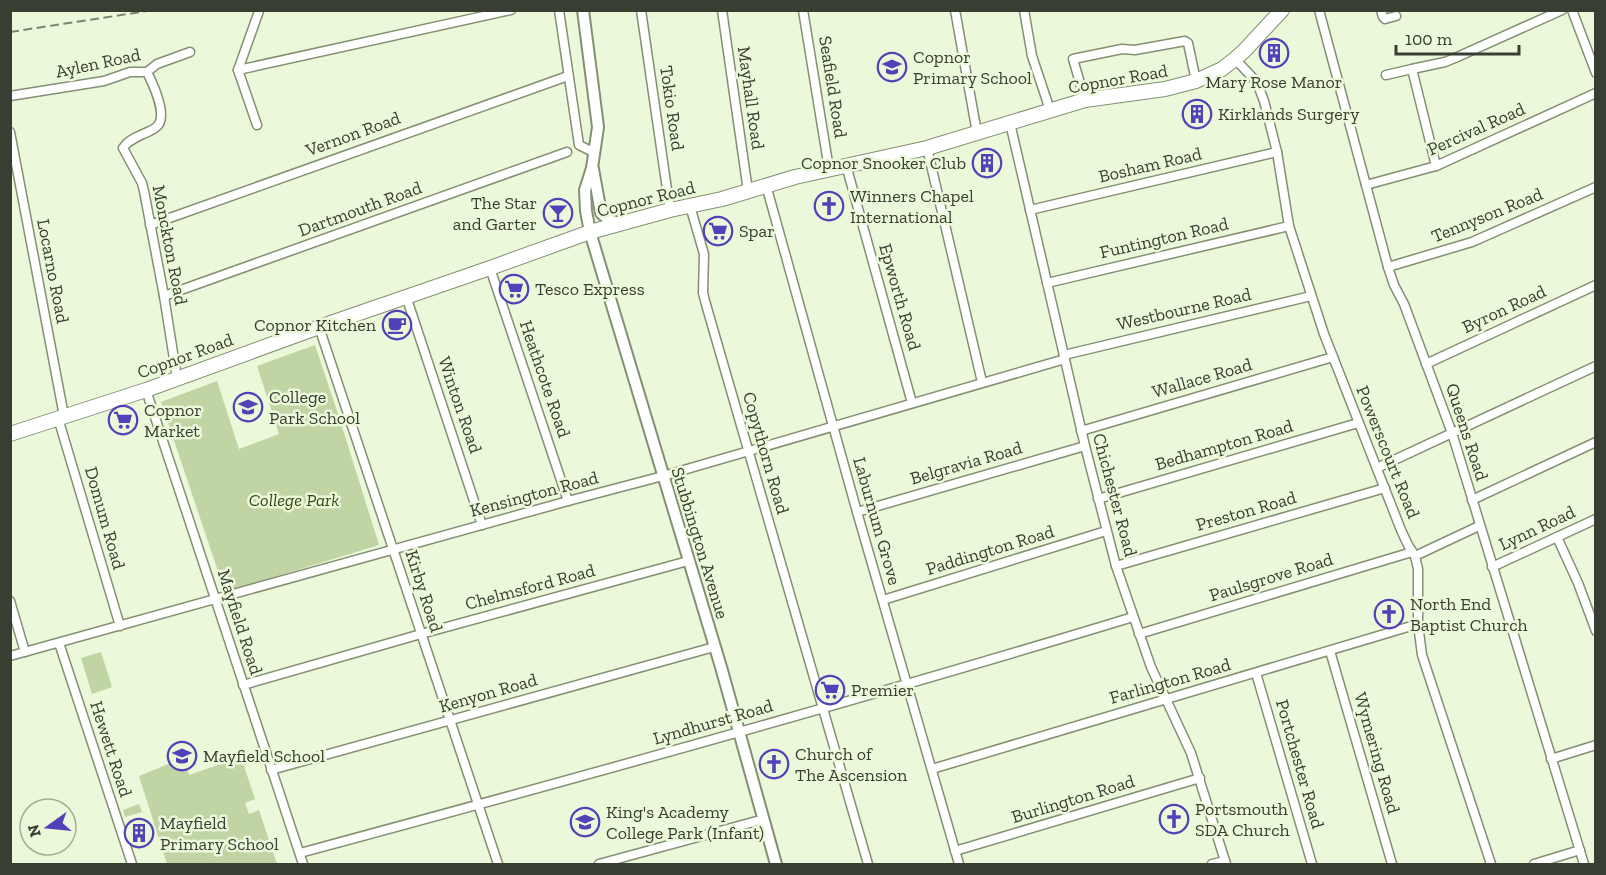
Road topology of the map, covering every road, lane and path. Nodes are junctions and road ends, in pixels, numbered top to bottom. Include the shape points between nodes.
1 (259, 10) edge
2 (511, 10) edge
3 (583, 10) edge
4 (641, 10) edge
5 (722, 10) edge
6 (803, 10) edge
7 (955, 10) edge
8 (1024, 10) edge
9 (1282, 10) edge
10 (1319, 10) edge
11 (1381, 10) edge
12 (1562, 10) edge
13 (1572, 10) edge
14 (560, 11) edge
15 (1396, 16) dead end
16 (190, 52) dead end
17 (1235, 59) junction
18 (1412, 69) junction
19 (238, 70) junction
20 (147, 72) junction
21 (1596, 73) edge
22 (1386, 75) dead end
23 (568, 76) junction
24 (1196, 81) junction
25 (1596, 93) edge
26 (10, 96) edge
27 (1085, 100) junction
28 (1050, 110) junction
29 (1010, 123) junction
30 (257, 124) dead end
31 (10, 132) edge
32 (977, 133) junction
33 (927, 148) junction
34 (596, 151) junction
35 (567, 152) dead end
36 (1277, 152) junction
37 (846, 165) junction
38 (1436, 166) junction
39 (592, 168) junction
40 (830, 169) junction
41 (765, 185) junction
42 (1366, 185) junction
43 (1596, 187) edge
44 (748, 190) junction
45 (690, 206) junction
46 (670, 210) junction
47 (1030, 210) junction
48 (620, 223) junction
49 (150, 225) junction
50 (1289, 226) junction
51 (590, 232) junction
52 (1388, 267) junction
53 (490, 268) junction
54 (1047, 283) junction
55 (1596, 285) edge
56 (164, 296) junction
57 (406, 296) junction
58 (1311, 296) junction
59 (319, 327) junction
60 (1064, 357) junction
61 (1333, 357) junction
62 (1426, 364) junction
63 (1596, 366) edge
64 (177, 378) junction
65 (982, 382) junction
66 (146, 390) junction
67 (912, 403) junction
68 (61, 417) junction
69 (1358, 423) junction
70 (834, 427) junction
71 (1081, 431) junction
72 (1452, 433) junction
73 (10, 434) edge
74 (1596, 442) edge
75 (1085, 446) junction
76 (749, 452) junction
77 (1377, 468) junction
78 (663, 476) junction
79 (1385, 488) junction
80 (1098, 499) junction
81 (1472, 500) junction
82 (568, 501) junction
83 (857, 512) junction
84 (1596, 519) edge
85 (482, 525) junction
86 (1479, 525) junction
87 (1106, 531) junction
88 (1557, 537) junction
89 (393, 549) junction
90 (1413, 554) junction
91 (688, 561) junction
92 (1116, 566) junction
93 (1492, 567) junction
94 (215, 600) junction
95 (883, 600) junction
96 (10, 601) edge
97 (1133, 617) junction
98 (1418, 624) junction
99 (120, 626) junction
100 (1596, 631) edge
101 (421, 634) junction
102 (1139, 634) junction
103 (59, 643) junction
104 (714, 646) junction
105 (1330, 651) junction
106 (25, 652) junction
107 (10, 656) edge
108 (1256, 673) junction
109 (907, 684) junction
110 (243, 685) junction
111 (1166, 699) junction
112 (823, 708) junction
113 (450, 720) junction
114 (740, 732) junction
115 (1596, 745) edge
116 (1551, 759) junction
117 (271, 770) junction
118 (932, 770) junction
119 (1200, 778) junction
120 (478, 805) junction
121 (764, 819) junction
122 (1580, 850) junction
123 (955, 851) junction
124 (300, 853) junction
125 (1225, 862) edge
126 (132, 864) edge
127 (303, 864) edge
128 (498, 864) edge
129 (598, 864) edge
130 (776, 864) edge
131 (868, 864) edge
132 (959, 864) edge
133 (1212, 864) edge
134 (1312, 864) edge
135 (1392, 864) edge
136 (1491, 864) edge
137 (1534, 864) edge
138 (1584, 864) edge

1 - 19 street
2 - 19 street
3 - 34 street, Stubbington Avenue via 598,127
4 - 46 street, Tokio Road
5 - 44 street, Mayhall Road
6 - 40 street, Seafield Road
7 - 32 street
8 - 28 street via 1032,56
9 - 17 main road, Copnor Road
10 - 42 street, Queens Road
11 - 15 street via 1385,19
12 - 18 street via 1445,62
13 - 21 street
14 - 23 street
16 - 20 street, Aylen Road via 157,64
17 - 24 main road, Copnor Road
17 - 36 street, Powerscourt Road via 1258,85
18 - 22 street
18 - 38 street
19 - 30 street
20 - 26 street, Aylen Road
20 - 49 street, Monckton Road via 161,118 155,128 123,148 142,183
23 - 34 street via 579,145
23 - 49 street, Vernon Road
24 - 27 main road, Copnor Road
24 - 27 street via 1185,41 1122,49 1073,58
25 - 38 street, Percival Road
27 - 28 main road, Copnor Road
28 - 29 main road, Copnor Road
29 - 32 main road, Copnor Road
29 - 47 street, Chichester Road
31 - 68 street, Locarno Road
32 - 33 main road, Copnor Road
33 - 37 main road, Copnor Road
33 - 65 street
34 - 39 street, Stubbington Avenue
35 - 56 street, Dartmouth Road
36 - 47 street, Bosham Road
36 - 50 street, Powerscourt Road
37 - 40 main road, Copnor Road
37 - 67 street, Epworth Road
38 - 42 street, Percival Road
39 - 48 street via 601,213
39 - 51 street, Stubbington Avenue via 585,190
40 - 41 main road, Copnor Road
41 - 44 main road, Copnor Road
41 - 70 street, Laburnum Grove
42 - 52 street, Queens Road
43 - 52 street, Tennyson Road via 1472,242
44 - 45 main road, Copnor Road
45 - 46 main road, Copnor Road
45 - 76 street, Copythorn Road via 704,254 705,301
46 - 48 main road, Copnor Road
47 - 54 street, Chichester Road
48 - 51 main road, Copnor Road
49 - 56 street, Monckton Road
50 - 54 street, Funtington Road
50 - 58 street, Powerscourt Road
51 - 53 main road, Copnor Road
51 - 78 street, Stubbington Avenue
52 - 62 street, Queens Road
53 - 57 main road, Copnor Road
53 - 82 street, Heathcote Road
54 - 60 street, Chichester Road
55 - 62 street, Byron Road
56 - 64 street, Monckton Road
57 - 59 main road, Copnor Road
57 - 85 street, Winton Road
58 - 60 street, Westbourne Road
58 - 61 street, Powerscourt Road
59 - 64 main road, Copnor Road
59 - 89 street, Kirby Road
60 - 65 street, Kensington Road
60 - 71 street, Chichester Road
61 - 69 street, Powerscourt Road
61 - 71 street, Wallace Road
62 - 72 street, Queens Road
63 - 72 street
64 - 66 main road, Copnor Road
65 - 67 street, Kensington Road
66 - 68 main road, Copnor Road
66 - 94 street, Mayfield Road
67 - 70 street, Kensington Road
68 - 73 main road, Copnor Road
68 - 99 street, Domum Road
69 - 77 street, Powerscourt Road
69 - 80 street, Bedhampton Road
70 - 76 street, Kensington Road
70 - 83 street, Laburnum Grove
71 - 75 street, Chichester Road
72 - 77 street
72 - 81 street, Queens Road
74 - 81 street
75 - 80 street, Chichester Road
75 - 83 street, Belgravia Road
76 - 78 street, Kensington Road
76 - 112 street, Copythorn Road
77 - 79 street, Powerscourt Road
78 - 82 street, Kensington Road
78 - 91 street, Stubbington Avenue
79 - 90 street, Powerscourt Road
79 - 92 street, Preston Road
80 - 87 street, Chichester Road
81 - 86 street, Queens Road
82 - 85 street, Kensington Road
83 - 95 street, Laburnum Grove
84 - 88 street, Lynn Road
85 - 89 street, Kensington Road
86 - 90 street, Paulsgrove Road
86 - 93 street, Queens Road
87 - 92 street, Chichester Road
87 - 95 street, Paddington Road
88 - 93 street, Lynn Road
88 - 100 street
89 - 94 street, Kensington Road
89 - 101 street, Kirby Road
90 - 98 street, Powerscourt Road via 1419,583
90 - 102 street, Paulsgrove Road
91 - 101 street, Chelmsford Road
91 - 104 street, Stubbington Avenue
92 - 97 street, Chichester Road
93 - 116 street, Queens Road
94 - 99 street, Kensington Road
94 - 110 street, Mayfield Road
95 - 109 street, Laburnum Grove
96 - 106 street
97 - 102 street, Chichester Road
97 - 109 street, Lyndhurst Road
98 - 105 street, Farlington Road
98 - 136 street, Powerscourt Road via 1422,655
99 - 103 street, Kensington Road
101 - 110 street, Chelmsford Road
101 - 113 street, Kirby Road
102 - 111 street, Chichester Road
103 - 106 street, Kensington Road
103 - 126 street, Hewett Road
104 - 113 street, Kenyon Road
104 - 114 street, Stubbington Avenue
105 - 108 street, Farlington Road
105 - 135 street, Wymering Road
106 - 107 street, Kensington Road
108 - 111 street, Farlington Road
108 - 134 street, Portchester Road
109 - 112 street, Lyndhurst Road
109 - 118 street, Laburnum Grove
110 - 117 street, Mayfield Road
111 - 118 street, Farlington Road
111 - 119 street, Chichester Road
112 - 114 street, Lyndhurst Road
112 - 131 street, Copythorn Road
113 - 117 street, Kenyon Road
113 - 120 street, Kirby Road
114 - 120 street, Lyndhurst Road
114 - 121 street, Stubbington Avenue
115 - 116 street
116 - 122 street, Queens Road
117 - 124 street, Mayfield Road
118 - 123 street, Laburnum Grove
119 - 123 street, Burlington Road
119 - 125 street, Chichester Road
120 - 124 street, Lyndhurst Road
120 - 128 street, Kirby Road
121 - 129 street
121 - 130 street, Stubbington Avenue
122 - 137 street
122 - 138 street, Queens Road
123 - 132 street, Laburnum Grove
124 - 127 street, Mayfield Road
125 - 133 street

